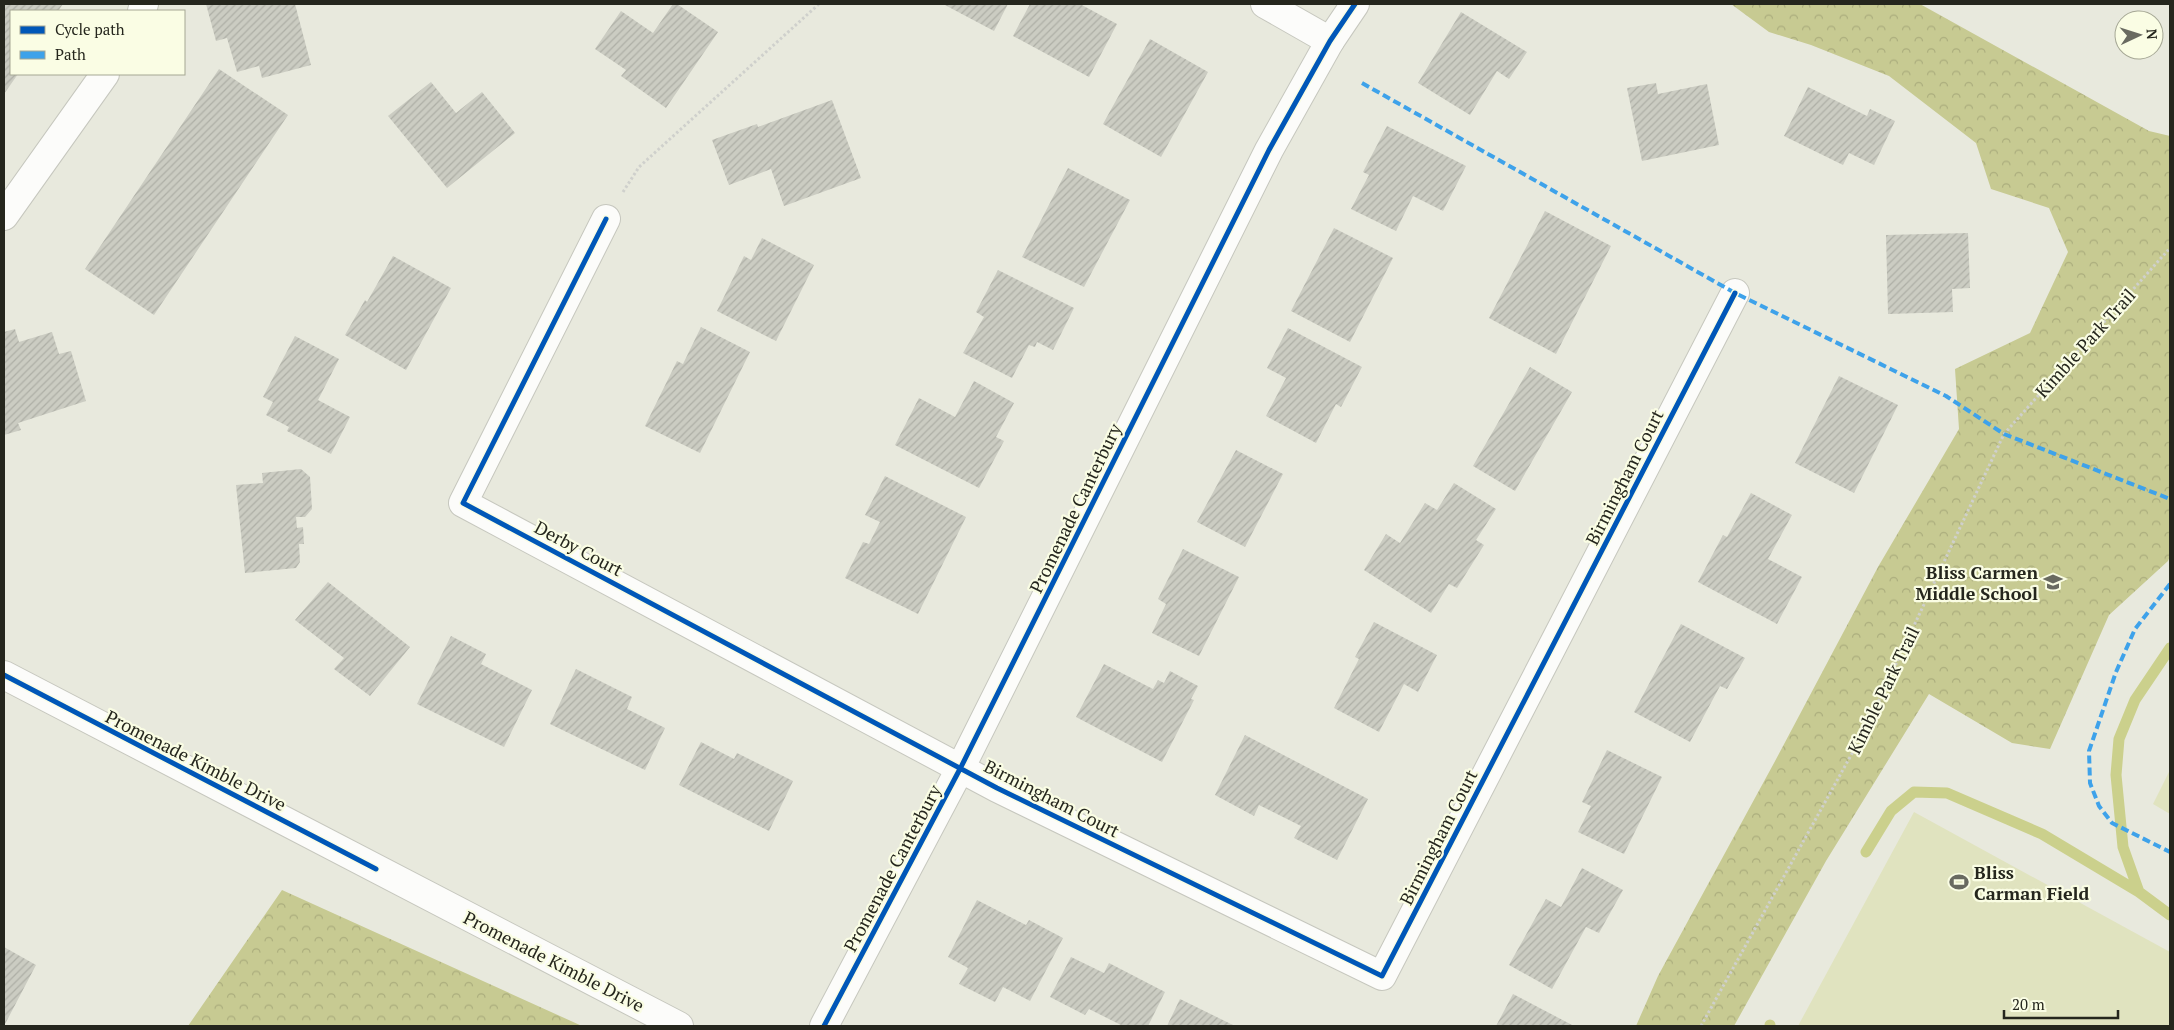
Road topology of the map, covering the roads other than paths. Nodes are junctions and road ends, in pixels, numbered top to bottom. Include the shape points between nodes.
1 (1265, 4) edge
2 (1355, 4) edge
3 (1330, 42) junction
4 (105, 75) edge
5 (4, 216) edge
6 (606, 219) road end
7 (1735, 293) dead end
8 (4, 675) edge
9 (961, 768) junction
10 (678, 1026) edge
11 (824, 1026) edge

1 - 3 street
2 - 3 street, Promenade Canterbury
3 - 9 street, Promenade Canterbury via 1268,150
4 - 5 street
6 - 9 street, Derby Court via 463,503
7 - 9 street, Birmingham Court via 1382,976
8 - 10 street, Promenade Kimble Drive
9 - 11 street, Promenade Canterbury

